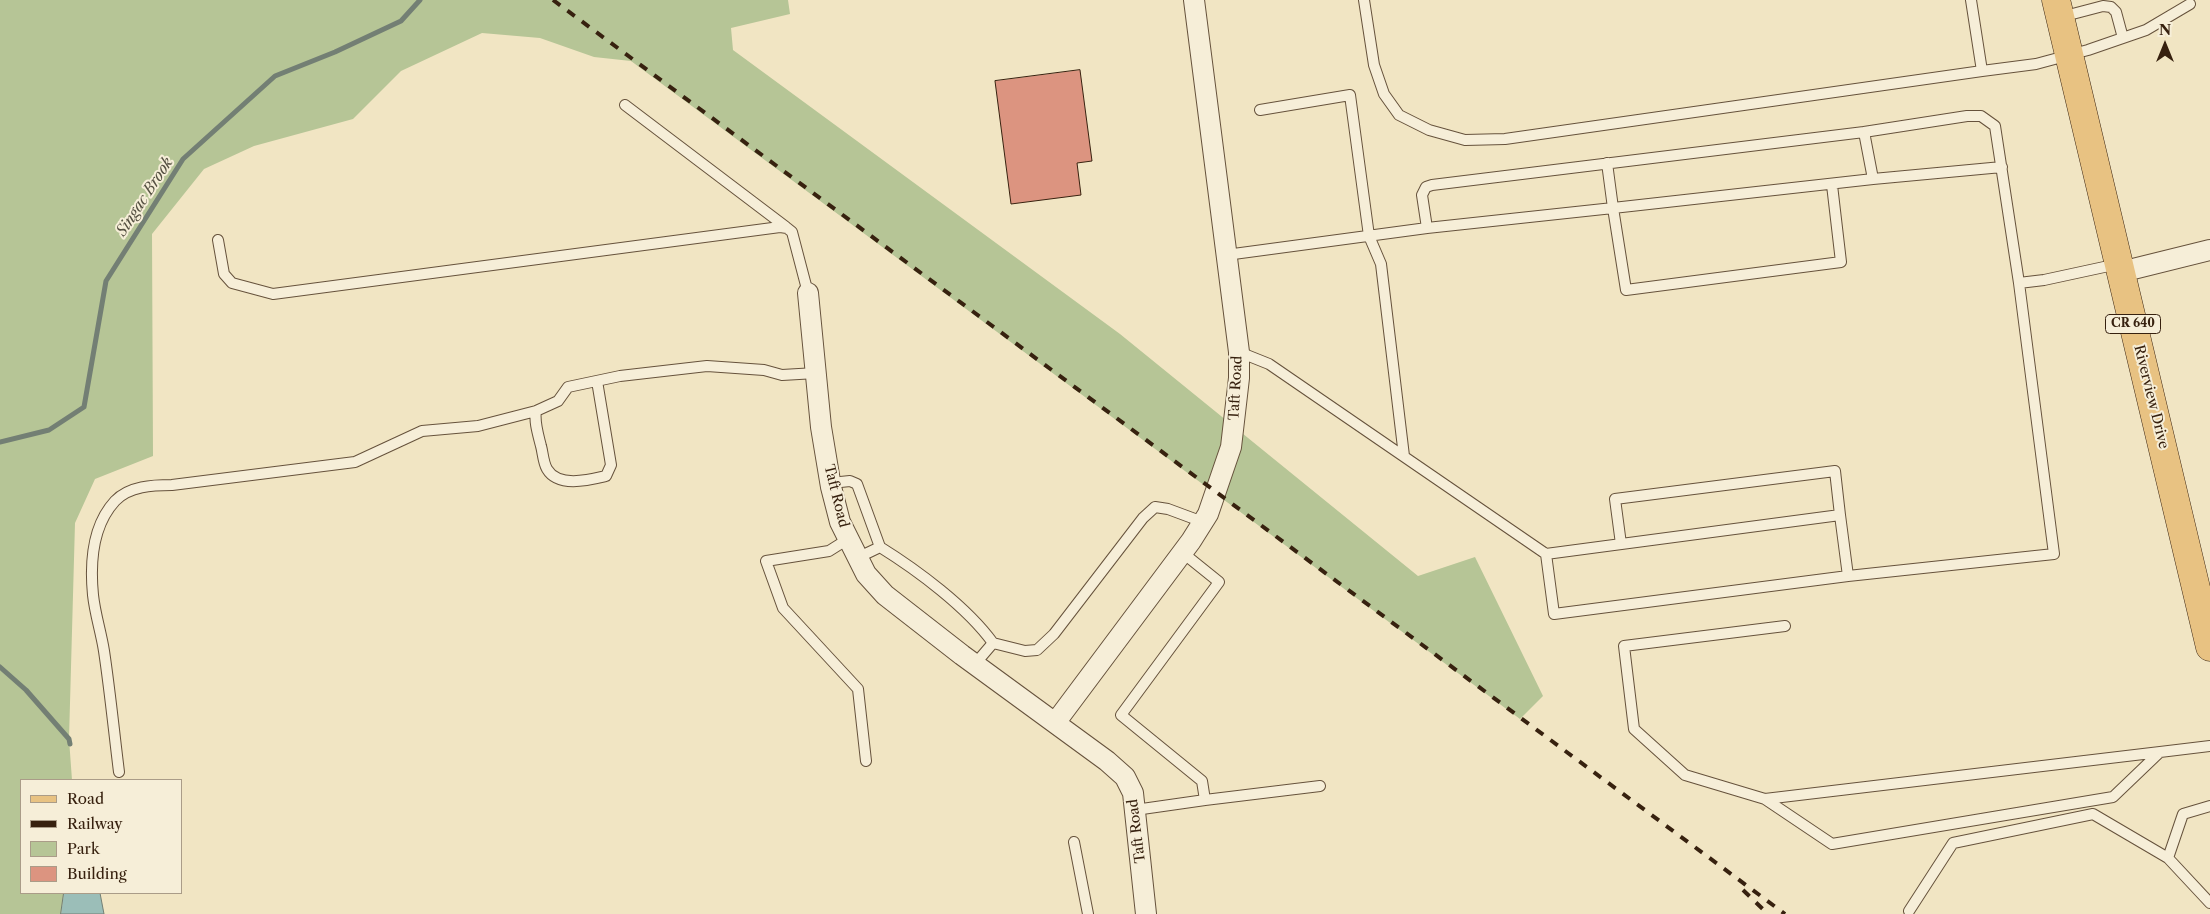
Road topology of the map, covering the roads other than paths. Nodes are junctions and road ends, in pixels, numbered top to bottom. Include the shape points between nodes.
1 (1364, 0) edge
2 (1971, 0) edge
3 (1194, 1) edge
4 (2190, 4) dead end
5 (2058, 9) edge
6 (2123, 38) junction
7 (2069, 56) junction
8 (1982, 72) junction
9 (625, 105) dead end
10 (1260, 110) dead end
11 (1864, 132) junction
12 (1607, 163) junction
13 (2002, 167) junction
14 (1873, 179) junction
15 (1832, 185) junction
16 (1613, 208) junction
17 (787, 228) junction
18 (1427, 228) junction
19 (1369, 236) junction
20 (218, 240) dead end
21 (2210, 250) edge
22 (1226, 255) junction
23 (2120, 268) junction
24 (2018, 283) junction
25 (808, 293) joint
26 (1239, 352) junction
27 (816, 373) junction
28 (597, 381) junction
29 (536, 411) junction
30 (1404, 456) junction
31 (831, 483) junction
32 (1840, 515) junction
33 (1203, 522) junction
34 (848, 539) junction
35 (1621, 544) junction
36 (880, 546) junction
37 (1183, 553) junction
38 (1546, 554) junction
39 (858, 558) junction
40 (1848, 576) junction
41 (1785, 626) dead end
42 (993, 643) junction
43 (2210, 648) edge
44 (975, 664) junction
45 (1055, 723) junction
46 (2210, 746) edge
47 (2160, 752) junction
48 (866, 761) dead end
49 (119, 772) dead end
50 (1320, 786) dead end
51 (1765, 799) junction
52 (1205, 800) junction
53 (2210, 806) edge
54 (1135, 810) junction
55 (1074, 842) dead end
56 (2168, 858) junction
57 (2210, 903) edge
58 (1909, 911) dead end
59 (1088, 914) edge
60 (1146, 914) edge

1 - 8 lane via 1374,65 1384,94 1399,115 1429,130 1464,140 1505,139
2 - 8 lane
3 - 22 street, Taft Road
4 - 6 lane via 2146,30
5 - 6 lane via 2111,7 2116,12
5 - 7 main road, Riverview Drive / CR 640
6 - 7 lane
7 - 8 lane
7 - 23 main road, Riverview Drive / CR 640
9 - 17 lane
10 - 19 lane via 1350,95
11 - 12 lane
11 - 13 lane via 1981,116 1995,126
11 - 14 lane
12 - 16 lane
12 - 18 lane via 1432,185 1422,195
13 - 14 lane
13 - 24 lane
14 - 15 lane
15 - 16 lane
15 - 16 lane via 1841,262 1626,290
16 - 18 lane
17 - 20 lane via 780,226 694,237 273,294 232,282 224,274
17 - 25 lane via 792,232
18 - 19 lane
19 - 22 lane
19 - 30 lane via 1381,264
21 - 23 street
22 - 26 street, Taft Road
23 - 24 lane
23 - 43 main road, Riverview Drive / CR 640
24 - 40 lane via 2054,554
25 - 27 street, Taft Road
26 - 30 lane via 1269,364
26 - 33 street, Taft Road via 1231,447
27 - 28 lane via 782,375 764,370 707,366
27 - 31 street, Taft Road
28 - 29 lane via 568,387 558,401
28 - 29 lane via 611,465 606,476 572,481 551,474 546,467
29 - 49 lane via 478,426 422,431 355,462 172,485 151,484 116,500 100,526 93,548 91,573
30 - 38 lane
31 - 34 street, Taft Road via 840,522
31 - 36 lane via 850,481 858,484
32 - 35 lane
32 - 35 lane via 1835,471 1614,499
32 - 40 lane
33 - 37 street, Taft Road
33 - 42 lane via 1155,507 1142,518 1054,634 1037,650 1025,651
34 - 39 street, Taft Road
34 - 48 lane via 829,551 766,561 783,608 858,689
35 - 38 lane
36 - 39 lane
36 - 42 lane via 974,620
37 - 45 street, Taft Road
37 - 52 lane via 1219,582 1121,715 1202,781
38 - 40 lane via 1554,614
39 - 44 street, Taft Road via 866,574 885,596
41 - 51 lane via 1624,646 1634,729 1685,775
42 - 44 lane
44 - 45 street, Taft Road
45 - 54 street, Taft Road via 1125,777 1133,793
46 - 47 lane
47 - 51 lane
47 - 51 lane via 2113,797 1832,844
50 - 52 lane
52 - 54 lane
53 - 56 lane via 2183,814
54 - 60 street, Taft Road
55 - 59 lane
56 - 57 lane
56 - 58 lane via 2093,814 1953,843

